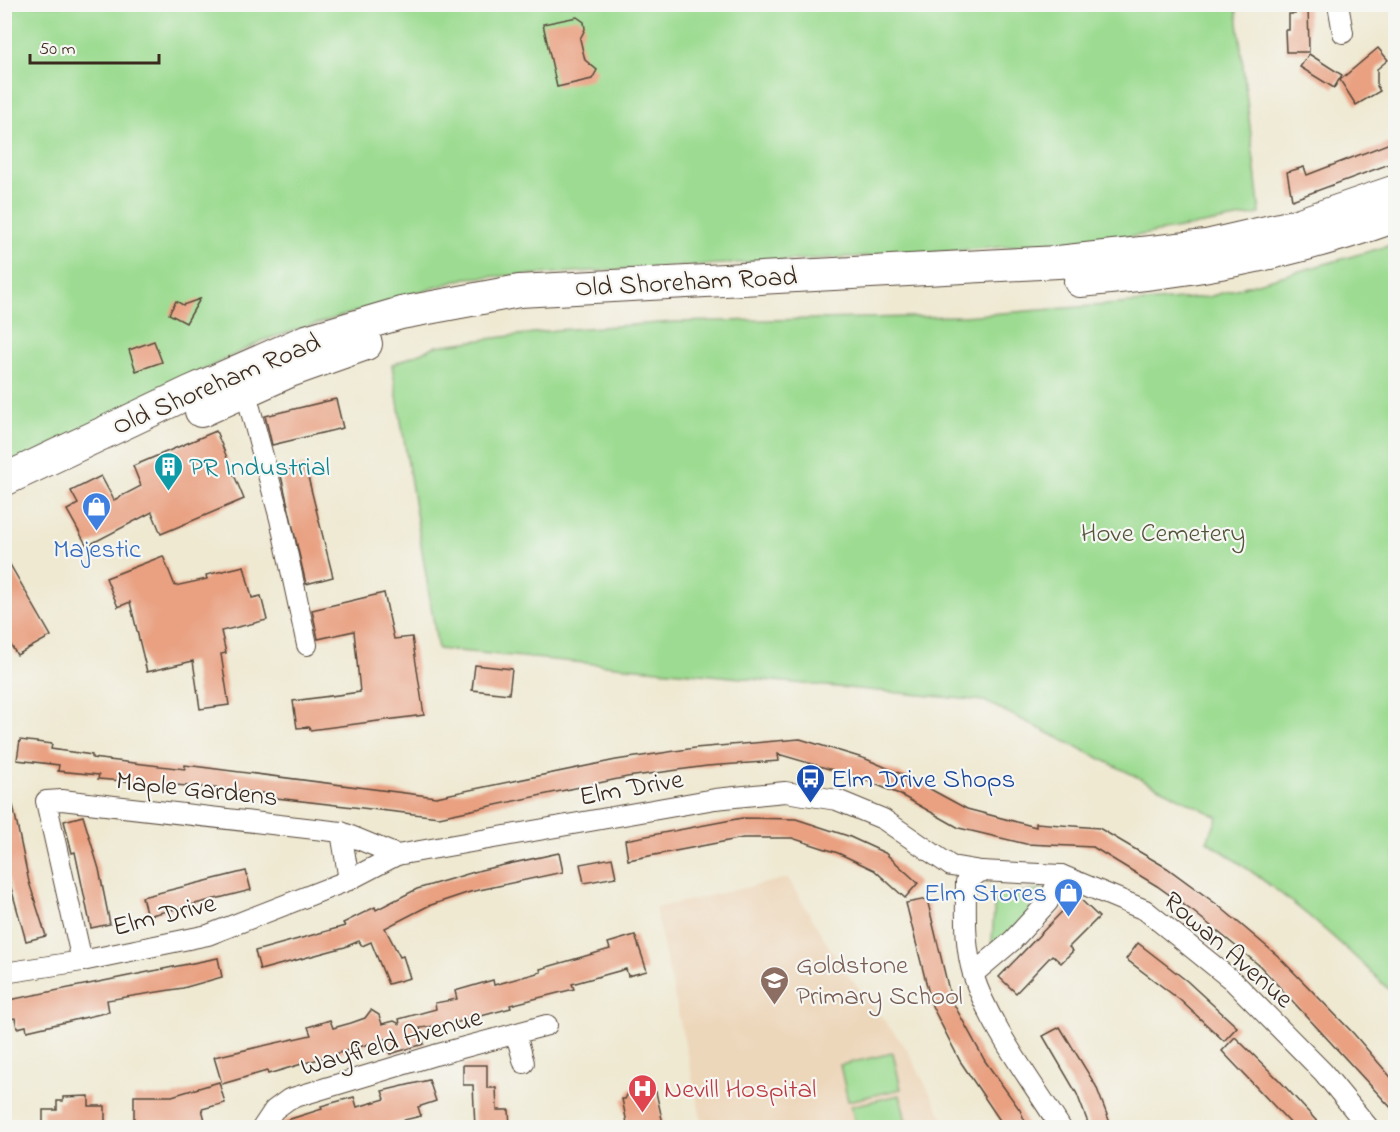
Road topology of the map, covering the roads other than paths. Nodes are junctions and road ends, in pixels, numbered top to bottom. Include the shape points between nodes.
1 (1338, 4) edge
2 (1343, 33) dead end
3 (1395, 191) edge
4 (1395, 216) edge
5 (242, 381) junction
6 (4, 480) edge
7 (4, 503) edge
8 (307, 645) dead end
9 (341, 832) junction
10 (397, 855) junction
11 (981, 871) junction
12 (1061, 875) junction
13 (349, 880) junction
14 (82, 961) junction
15 (4, 973) edge
16 (973, 974) junction
17 (547, 1025) dead end
18 (516, 1034) junction
19 (524, 1063) dead end
20 (262, 1128) edge
21 (1061, 1128) edge
22 (1370, 1128) edge

1 - 2 street
3 - 5 main road, Old Shoreham Road via 1297,225 1194,247 1058,262 519,291 401,313 306,341
4 - 5 main road, Old Shoreham Road via 1259,257 1171,273 1020,286 620,303 516,312 368,343 290,371
5 - 6 main road, Old Shoreham Road
5 - 7 main road, Old Shoreham Road
5 - 8 street via 280,519
9 - 10 street, Maple Gardens
9 - 13 street
9 - 14 street, Maple Gardens via 46,801
10 - 11 street, Elm Drive via 715,800 784,792 837,800 883,819 951,866
10 - 13 street, Elm Drive
11 - 12 street, Rowan Avenue
11 - 16 street via 966,882 965,929
12 - 16 street via 1048,902 1012,941
12 - 22 street, Rowan Avenue via 1145,910 1233,981 1323,1072
13 - 14 street, Elm Drive via 208,934
14 - 15 street, Elm Drive
16 - 21 street via 988,1008
17 - 18 street, Wayfield Avenue
18 - 19 street
18 - 20 street, Wayfield Avenue via 289,1099 274,1110

